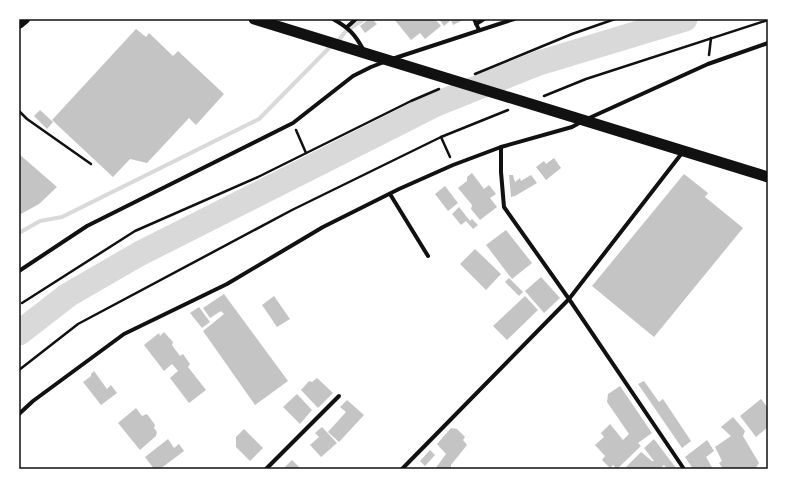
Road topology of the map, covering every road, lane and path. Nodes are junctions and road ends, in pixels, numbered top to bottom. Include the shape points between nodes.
1 (25, 19) edge
2 (254, 19) edge
3 (333, 19) edge
4 (356, 19) edge
5 (474, 19) edge
6 (484, 19) edge
7 (514, 19) edge
8 (615, 19) edge
9 (768, 20) edge
10 (19, 24) edge
11 (476, 24) junction
12 (347, 27) junction
13 (479, 30) junction
14 (711, 38) junction
15 (768, 43) edge
16 (365, 53) junction
17 (389, 60) junction
18 (708, 64) junction
19 (470, 76) dead end
20 (440, 89) dead end
21 (542, 96) dead end
22 (514, 108) dead end
23 (19, 111) edge
24 (585, 120) junction
25 (293, 123) junction
26 (441, 137) junction
27 (501, 147) junction
28 (683, 151) junction
29 (306, 154) junction
30 (91, 164) dead end
31 (453, 165) junction
32 (768, 177) edge
33 (390, 194) junction
34 (428, 256) dead end
35 (19, 271) edge
36 (569, 299) junction
37 (22, 303) dead end
38 (19, 370) edge
39 (339, 396) dead end
40 (19, 414) edge
41 (266, 469) edge
42 (402, 469) edge
43 (684, 469) edge

1 - 10 main road
2 - 16 highway
3 - 12 street
4 - 12 street
5 - 11 street
6 - 11 street
7 - 13 street
8 - 19 path
9 - 14 path
11 - 13 street
12 - 16 street
13 - 17 street
14 - 18 path
14 - 21 path
15 - 18 street
16 - 17 highway
17 - 24 highway
17 - 25 street via 353,76
18 - 24 street
20 - 29 path
22 - 26 path
23 - 30 path
24 - 27 street via 572,127
24 - 28 highway
25 - 29 path
25 - 35 street via 86,226
26 - 31 path
26 - 38 path via 292,210 78,324
27 - 31 street
27 - 36 street via 504,207
28 - 32 highway
28 - 36 street
29 - 37 path via 135,231
31 - 33 street
33 - 34 street
33 - 40 street via 323,227 227,284 124,334 32,401
36 - 42 street
36 - 43 street
39 - 41 street

